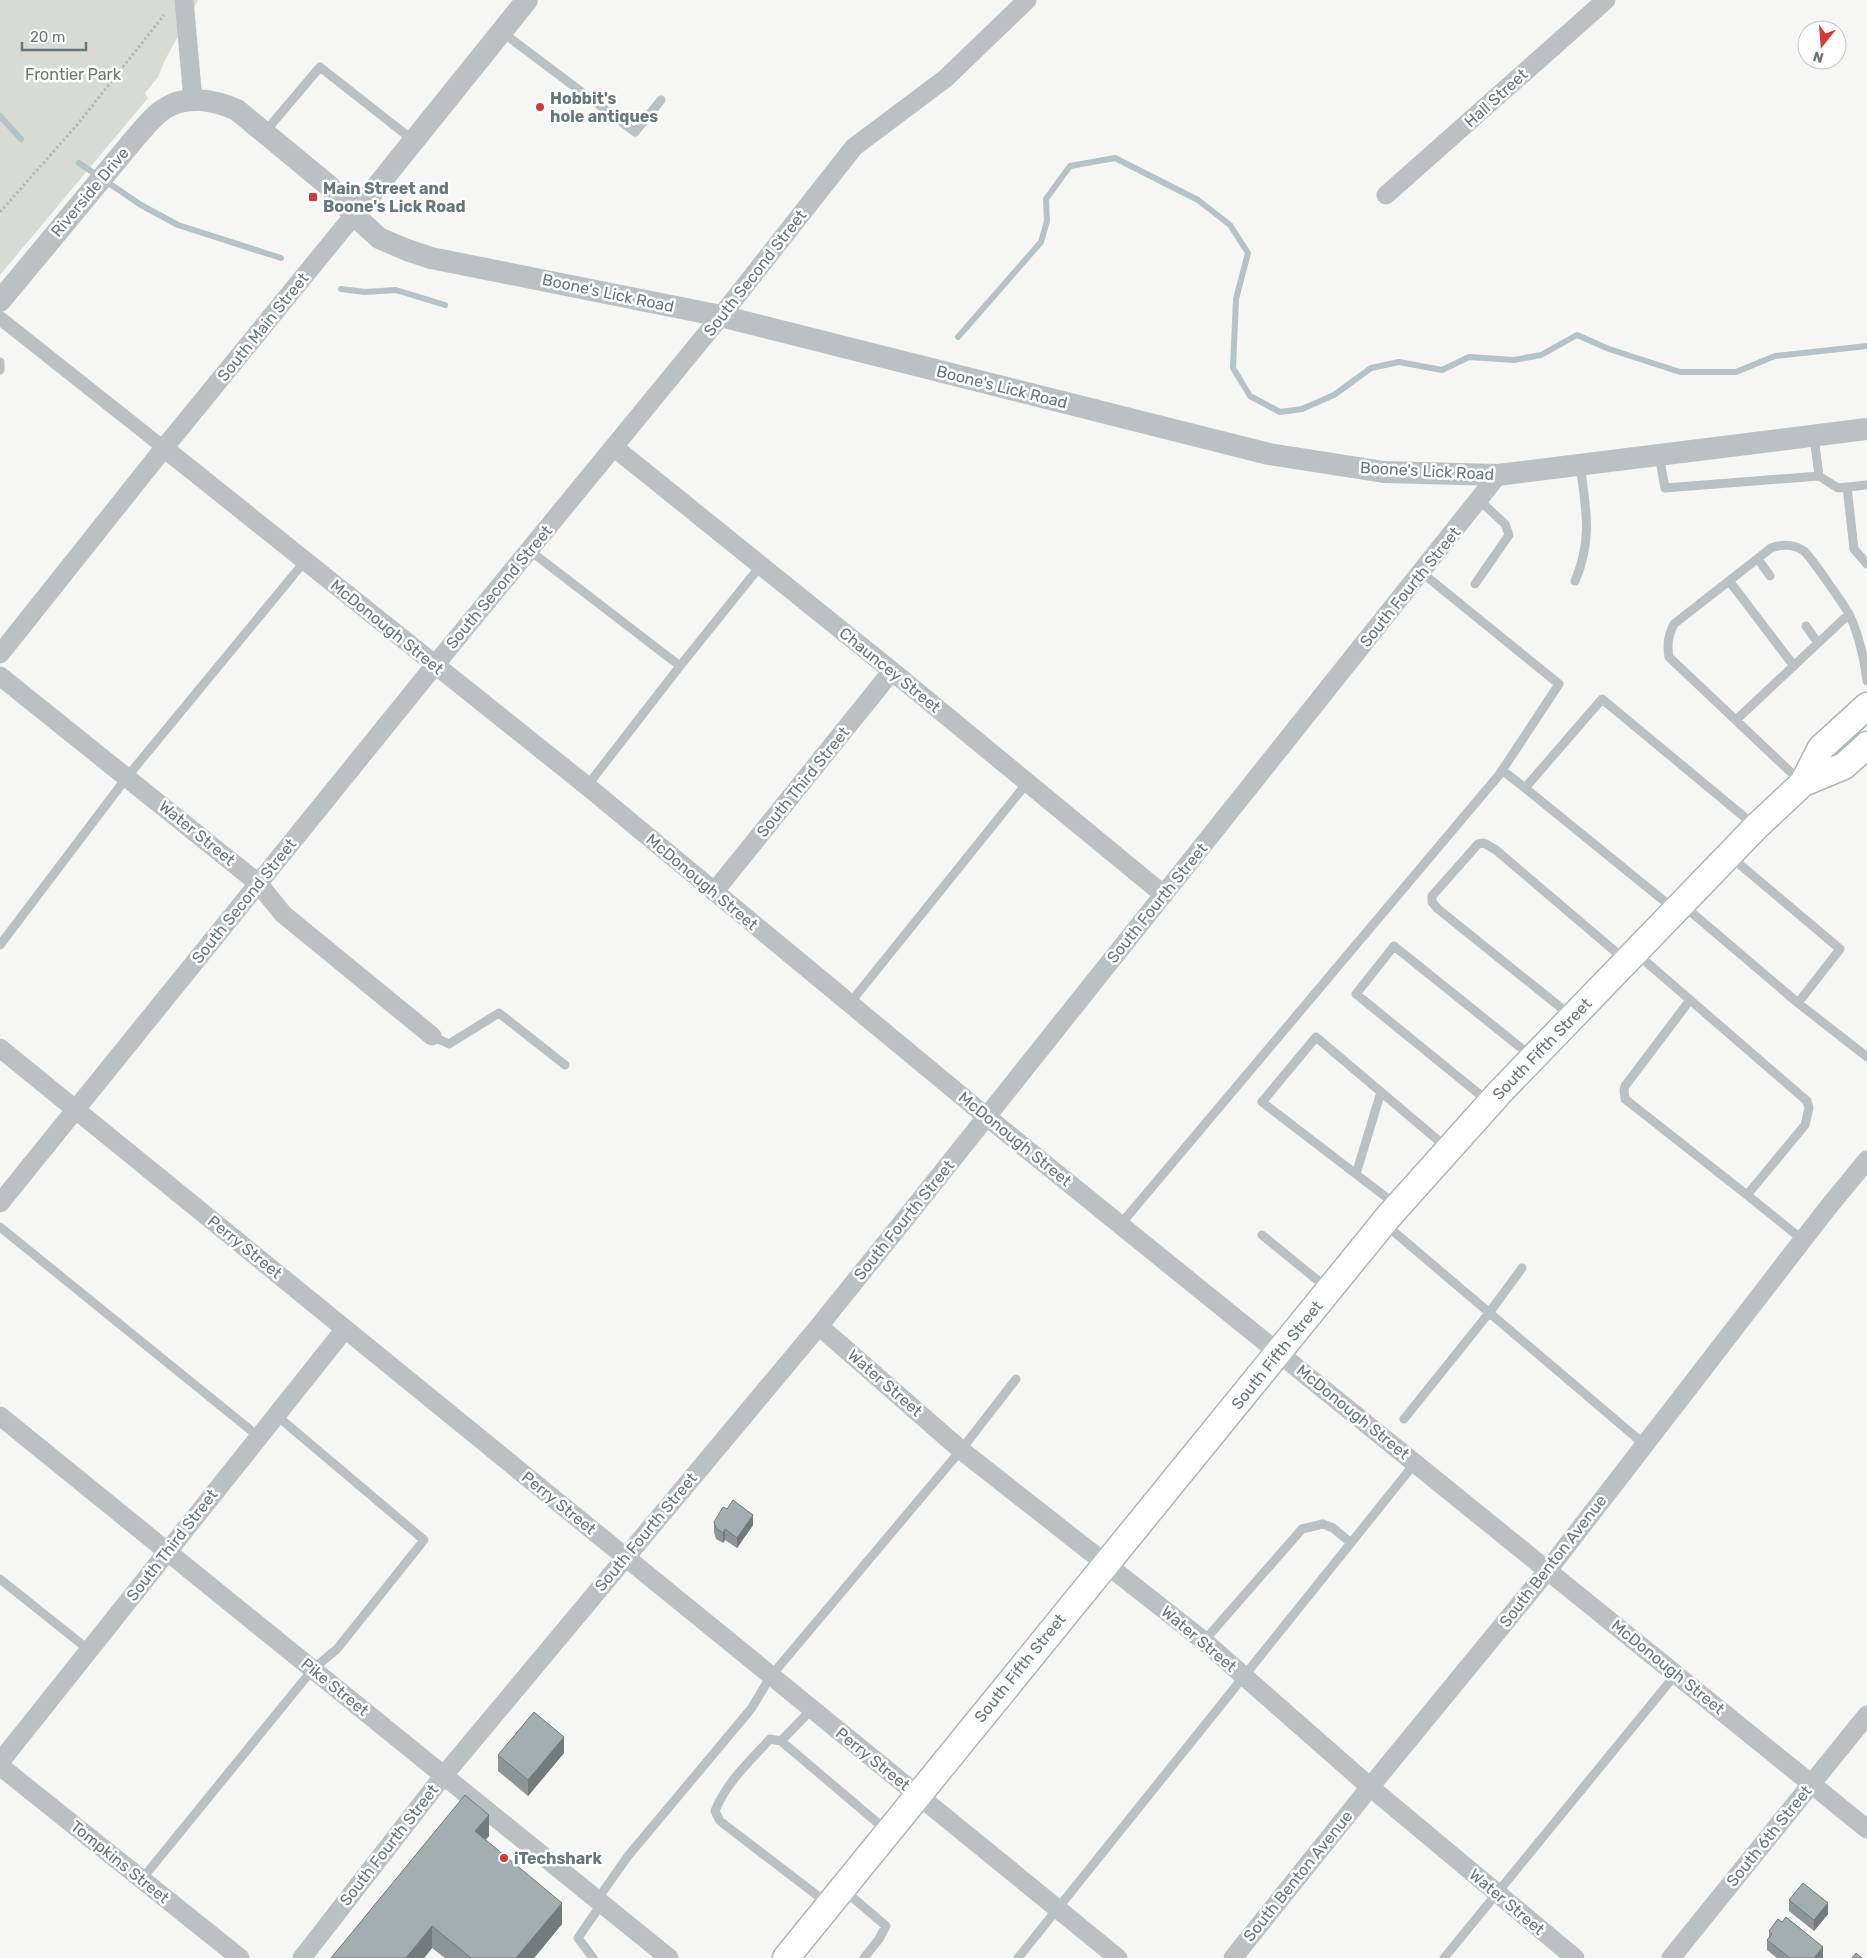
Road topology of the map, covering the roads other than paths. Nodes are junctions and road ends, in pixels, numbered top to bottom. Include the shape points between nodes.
1 (527, 0) edge
2 (1027, 0) edge
3 (1606, 0) edge
4 (177, 4) edge
5 (502, 31) junction
6 (193, 100) junction
7 (661, 100) dead end
8 (264, 133) junction
9 (414, 142) junction
10 (1386, 195) dead end
11 (354, 215) junction
12 (0, 301) edge
13 (721, 316) junction
14 (0, 318) edge
15 (0, 362) edge
16 (0, 370) edge
17 (1867, 429) edge
18 (1814, 435) junction
19 (164, 448) junction
20 (615, 448) junction
21 (1659, 455) junction
22 (1580, 465) junction
23 (1498, 475) junction
24 (1819, 476) junction
25 (1867, 485) edge
26 (1847, 487) junction
27 (1479, 500) junction
28 (529, 550) junction
29 (1758, 559) junction
30 (305, 561) junction
31 (1867, 564) edge
32 (761, 566) junction
33 (1421, 572) junction
34 (1770, 576) dead end
35 (1575, 581) dead end
36 (1730, 582) junction
37 (1475, 584) dead end
38 (1849, 614) junction
39 (1806, 626) dead end
40 (1857, 638) junction
41 (1867, 642) edge
42 (1818, 643) junction
43 (0, 654) edge
44 (434, 664) junction
45 (680, 666) junction
46 (1794, 666) junction
47 (892, 671) junction
48 (0, 676) edge
49 (1867, 681) edge
50 (1866, 704) edge
51 (1736, 720) junction
52 (1867, 745) edge
53 (1502, 770) junction
54 (126, 777) junction
55 (1027, 783) junction
56 (1803, 783) junction
57 (587, 786) junction
58 (1525, 788) junction
59 (1756, 826) junction
60 (1729, 855) junction
61 (258, 883) junction
62 (714, 892) junction
63 (1164, 895) junction
64 (1678, 907) junction
65 (0, 945) edge
66 (1630, 956) junction
67 (1690, 1000) junction
68 (850, 1003) junction
69 (1798, 1003) junction
70 (1572, 1017) junction
71 (432, 1036) joint
72 (0, 1048) edge
73 (1533, 1057) junction
74 (1867, 1057) edge
75 (565, 1065) dead end
76 (1381, 1092) junction
77 (1490, 1102) junction
78 (75, 1110) junction
79 (986, 1117) junction
80 (1448, 1149) junction
81 (1867, 1160) edge
82 (1356, 1174) junction
83 (1747, 1195) junction
84 (0, 1203) edge
85 (1390, 1214) junction
86 (1120, 1225) junction
87 (0, 1227) edge
88 (1262, 1235) dead end
89 (1803, 1240) junction
90 (1522, 1268) dead end
91 (1329, 1290) junction
92 (1489, 1313) junction
93 (819, 1326) junction
94 (344, 1329) junction
95 (1279, 1352) junction
96 (1016, 1380) dead end
97 (276, 1415) junction
98 (0, 1416) edge
99 (1404, 1419) dead end
100 (259, 1437) junction
101 (1644, 1445) junction
102 (961, 1450) junction
103 (1416, 1463) junction
104 (1351, 1544) junction
105 (168, 1551) junction
106 (625, 1557) junction
107 (1106, 1563) junction
108 (1548, 1570) junction
109 (0, 1579) edge
110 (1204, 1641) junction
111 (89, 1650) junction
112 (313, 1669) junction
113 (1676, 1674) junction
114 (772, 1676) junction
115 (1244, 1676) junction
116 (812, 1709) junction
117 (1867, 1715) edge
118 (781, 1741) junction
119 (0, 1764) edge
120 (444, 1775) junction
121 (1811, 1784) junction
122 (1370, 1787) junction
123 (918, 1795) junction
124 (1867, 1829) edge
125 (888, 1832) junction
126 (142, 1879) junction
127 (1497, 1893) junction
128 (836, 1897) junction
129 (600, 1901) junction
130 (1058, 1909) junction
131 (240, 1958) edge
132 (302, 1958) edge
133 (593, 1958) edge
134 (669, 1958) edge
135 (786, 1958) edge
136 (864, 1958) edge
137 (1018, 1958) edge
138 (1118, 1958) edge
139 (1233, 1958) edge
140 (1444, 1958) edge
141 (1575, 1958) edge
142 (1671, 1958) edge

1 - 5 street, South Main Street
2 - 13 street, South Second Street via 946,78 854,147
3 - 10 street, Hall Street
4 - 6 street
5 - 7 lane via 635,132
5 - 9 street, South Main Street
6 - 8 street, Boone's Lick Road via 237,110
6 - 12 street, Riverside Drive via 166,108 136,137
8 - 9 lane via 320,66
8 - 11 street, Boone's Lick Road via 329,186
9 - 11 street, South Main Street
11 - 13 street, Boone's Lick Road via 379,238 431,258
11 - 19 street, South Main Street
13 - 20 street, South Second Street
13 - 23 street, Boone's Lick Road via 1269,454 1384,472
14 - 19 street
15 - 16 lane
17 - 18 street, Boone's Lick Road
18 - 21 street, Boone's Lick Road
18 - 24 lane
19 - 30 street, McDonough Street
19 - 43 street, South Main Street
20 - 28 street, South Second Street
20 - 32 street, Chauncey Street
21 - 22 street, Boone's Lick Road
21 - 24 lane via 1666,488
22 - 23 street, Boone's Lick Road
22 - 35 lane via 1588,523 1583,562
23 - 27 street, South Fourth Street
24 - 26 lane via 1838,488
25 - 26 lane
26 - 31 lane via 1854,549
27 - 33 street, South Fourth Street
27 - 37 lane via 1505,524 1509,535
28 - 44 street, South Second Street
28 - 45 lane
29 - 34 lane
29 - 36 lane
29 - 38 lane via 1780,545 1805,552
30 - 44 street, McDonough Street
30 - 54 lane
32 - 45 lane
32 - 47 street, Chauncey Street
33 - 53 lane via 1559,684
33 - 63 street, South Fourth Street
36 - 46 lane
36 - 51 lane via 1674,624 1667,647 1669,657
38 - 40 lane
38 - 42 lane
39 - 42 lane
40 - 41 lane
40 - 49 lane
42 - 46 lane
44 - 57 street, McDonough Street
44 - 61 street, South Second Street
45 - 57 lane
46 - 51 lane
47 - 55 street, Chauncey Street
47 - 62 street, South Third Street
48 - 54 street, Water Street
50 - 56 main road, South Fifth Street via 1821,748
51 - 56 lane
52 - 56 main road, South Fifth Street via 1844,766
53 - 58 lane
53 - 86 lane
54 - 61 street, Water Street
54 - 65 lane
55 - 63 street, Chauncey Street
55 - 68 lane
56 - 59 main road, South Fifth Street
57 - 62 street, McDonough Street
58 - 59 lane via 1602,699
58 - 64 lane
59 - 60 main road, South Fifth Street
60 - 64 main road, South Fifth Street
60 - 69 lane via 1840,950
61 - 71 street, Water Street via 283,914
61 - 78 street, South Second Street
62 - 68 street, McDonough Street
63 - 79 street, South Fourth Street
64 - 66 main road, South Fifth Street
64 - 69 lane
66 - 67 lane
66 - 70 main road, South Fifth Street
66 - 70 lane via 1496,850 1484,843 1478,844 1432,896 1432,902
67 - 83 lane via 1807,1101 1805,1125
67 - 83 lane via 1625,1086 1624,1095
68 - 79 street, McDonough Street
69 - 74 lane
70 - 73 main road, South Fifth Street
71 - 75 lane via 449,1044 499,1013
72 - 78 street, Perry Street
73 - 77 main road, South Fifth Street
73 - 77 lane via 1394,946 1356,994
76 - 80 lane
76 - 82 lane
76 - 82 lane via 1316,1037 1262,1102
77 - 80 main road, South Fifth Street
78 - 84 street, South Second Street
78 - 94 street, Perry Street
79 - 86 street, McDonough Street
79 - 93 street, South Fourth Street
80 - 85 main road, South Fifth Street
81 - 89 street, South Benton Avenue
82 - 85 lane
83 - 89 lane
85 - 91 main road, South Fifth Street
85 - 92 lane
86 - 95 street, McDonough Street
87 - 100 lane
88 - 91 lane
89 - 101 street, South Benton Avenue
90 - 92 lane
91 - 95 main road, South Fifth Street
92 - 99 lane
92 - 101 lane
93 - 102 street, Water Street
93 - 106 street, South Fourth Street
94 - 97 street, South Third Street
94 - 106 street, Perry Street
95 - 103 street, McDonough Street
95 - 107 main road, South Fifth Street
96 - 102 lane
97 - 100 street, South Third Street
97 - 112 lane via 424,1540 337,1649
98 - 105 street, Pike Street
100 - 105 street, South Third Street
101 - 108 street, South Benton Avenue
102 - 107 street, Water Street
102 - 114 lane
103 - 104 lane
103 - 108 street, McDonough Street
104 - 110 lane via 1333,1528 1323,1524 1302,1529
104 - 115 lane
105 - 111 street, South Third Street
105 - 112 street, Pike Street
106 - 114 street, Perry Street
106 - 120 street, South Fourth Street
107 - 110 street, Water Street
107 - 123 main road, South Fifth Street
108 - 113 street, McDonough Street
108 - 122 street, South Benton Avenue
109 - 111 lane
110 - 115 street, Water Street
111 - 119 street, South Third Street
112 - 120 street, Pike Street
112 - 126 lane
113 - 121 street, McDonough Street
113 - 127 lane
114 - 116 street, Perry Street
114 - 129 lane via 751,1709 628,1856
115 - 122 street, Water Street
115 - 130 lane
116 - 118 lane
116 - 123 street, Perry Street
117 - 121 street, South 6th Street
118 - 125 lane
118 - 128 lane via 770,1739 743,1767 720,1798 715,1811 720,1821
119 - 126 street, Tompkins Street
120 - 129 street, Pike Street
120 - 132 street, South Fourth Street
121 - 124 street, McDonough Street
121 - 142 street, South 6th Street
122 - 127 street, Water Street
122 - 139 street, South Benton Avenue
123 - 125 main road, South Fifth Street
123 - 130 street, Perry Street
125 - 128 main road, South Fifth Street
126 - 131 street, Tompkins Street
127 - 140 lane
127 - 141 street, Water Street
128 - 135 main road, South Fifth Street
128 - 136 lane via 886,1926
129 - 133 lane via 578,1938
129 - 134 street, Pike Street
130 - 137 lane
130 - 138 street, Perry Street

